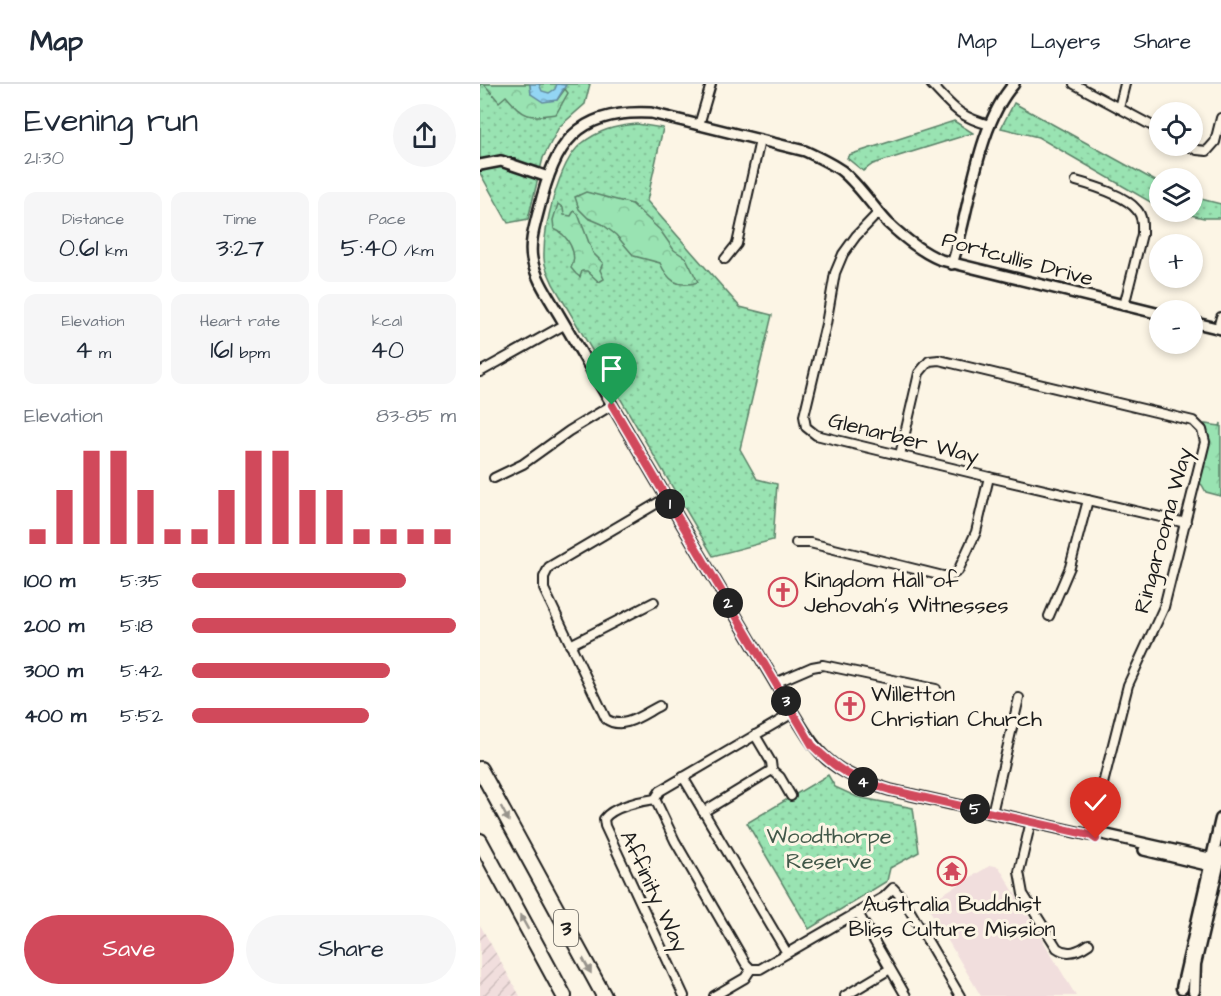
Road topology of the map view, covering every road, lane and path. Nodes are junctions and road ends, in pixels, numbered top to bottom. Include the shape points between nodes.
1 (711, 84) edge
2 (931, 84) edge
3 (1014, 84) edge
4 (1074, 84) edge
5 (1125, 84) edge
6 (1119, 108) junction
7 (1221, 118) edge
8 (1149, 124) edge
9 (699, 125) junction
10 (990, 125) junction
11 (760, 140) junction
12 (1203, 151) edge
13 (480, 165) edge
14 (548, 177) junction
15 (1076, 181) dead end
16 (879, 212) junction
17 (724, 259) dead end
18 (952, 264) junction
19 (1124, 306) junction
20 (1149, 312) edge
21 (1221, 317) edge
22 (564, 324) junction
23 (1203, 324) edge
24 (1220, 328) edge
25 (480, 372) edge
26 (612, 405) junction
27 (900, 455) junction
28 (989, 477) junction
29 (494, 478) dead end
30 (666, 498) junction
31 (1088, 500) junction
32 (1186, 523) junction
33 (796, 543) dead end
34 (654, 602) dead end
35 (1048, 616) dead end
36 (570, 645) junction
37 (775, 683) junction
38 (936, 689) dead end
39 (1018, 698) dead end
40 (659, 706) dead end
41 (793, 713) junction
42 (755, 735) junction
43 (480, 769) edge
44 (772, 770) junction
45 (683, 777) junction
46 (791, 796) dead end
47 (655, 799) junction
48 (703, 812) junction
49 (992, 813) junction
50 (1221, 819) edge
51 (1031, 821) junction
52 (1090, 835) junction
53 (480, 841) edge
54 (1216, 861) edge
55 (858, 913) junction
56 (1089, 944) dead end
57 (788, 953) junction
58 (751, 969) junction
59 (890, 969) junction
60 (1179, 992) edge
61 (1196, 995) edge
62 (564, 996) edge
63 (604, 996) edge
64 (684, 996) edge
65 (714, 996) edge
66 (845, 996) edge
67 (906, 996) edge
68 (960, 996) edge

1 - 9 street
2 - 10 street via 958,113
3 - 10 street
4 - 6 street
5 - 6 street
6 - 8 street
7 - 12 street via 1215,142
9 - 11 street, Portcullis Drive
9 - 14 street, Portcullis Drive via 651,113 608,115 574,134 556,155
10 - 18 street
11 - 16 street, Portcullis Drive via 826,161 842,171
11 - 17 street via 737,244
13 - 14 street via 501,161
14 - 22 street, Portcullis Drive via 532,240 532,258 537,278
15 - 19 street via 1100,188 1138,211 1142,234
16 - 18 street, Portcullis Drive via 909,242
16 - 27 street, Glenarber Way via 843,254 835,273 804,416 806,427 816,435
18 - 19 street, Portcullis Drive
19 - 20 street, Portcullis Drive
21 - 24 street
22 - 25 street
22 - 26 street, Portcullis Drive
23 - 24 street
26 - 29 street via 523,464
26 - 30 street, Portcullis Drive
27 - 28 street, Glenarber Way
27 - 32 street, Ringarooma Way via 919,373 929,361 939,360 1193,421 1202,430 1205,442
28 - 31 street, Glenarber Way
28 - 33 street via 976,532 958,571 951,576
30 - 36 street via 549,567 544,589
30 - 37 street, Portcullis Drive
31 - 32 street, Glenarber Way
31 - 35 street via 1070,567
32 - 52 street, Ringarooma Way via 1164,607 1128,685
34 - 36 street
36 - 40 street via 606,719 622,724
37 - 38 street via 823,665
37 - 41 street, Portcullis Drive
39 - 49 street
41 - 42 street
41 - 49 street, Portcullis Drive via 812,745 831,764 861,782
42 - 44 street
42 - 45 street
43 -> 63 highway, 3
44 - 46 street
44 - 48 street
45 - 47 street via 660,791
45 - 48 street
47 - 58 street via 675,841
47 - 64 street, Affinity Way via 616,808 604,819 605,826
48 - 57 street
49 - 51 street, Portcullis Drive
50 - 54 main road
51 - 52 street, Portcullis Drive
51 - 56 street via 1019,872 1023,894 1057,948 1074,952
52 - 54 street, Portcullis Drive
62 -> 53 highway, 3
54 - 60 main road
54 - 61 main road via 1195,964
55 - 57 street
55 - 59 street
55 - 68 street via 893,888
57 - 58 street via 760,969
58 - 65 street via 745,978
59 - 66 street
59 - 67 street
60 - 61 main road via 1187,988

